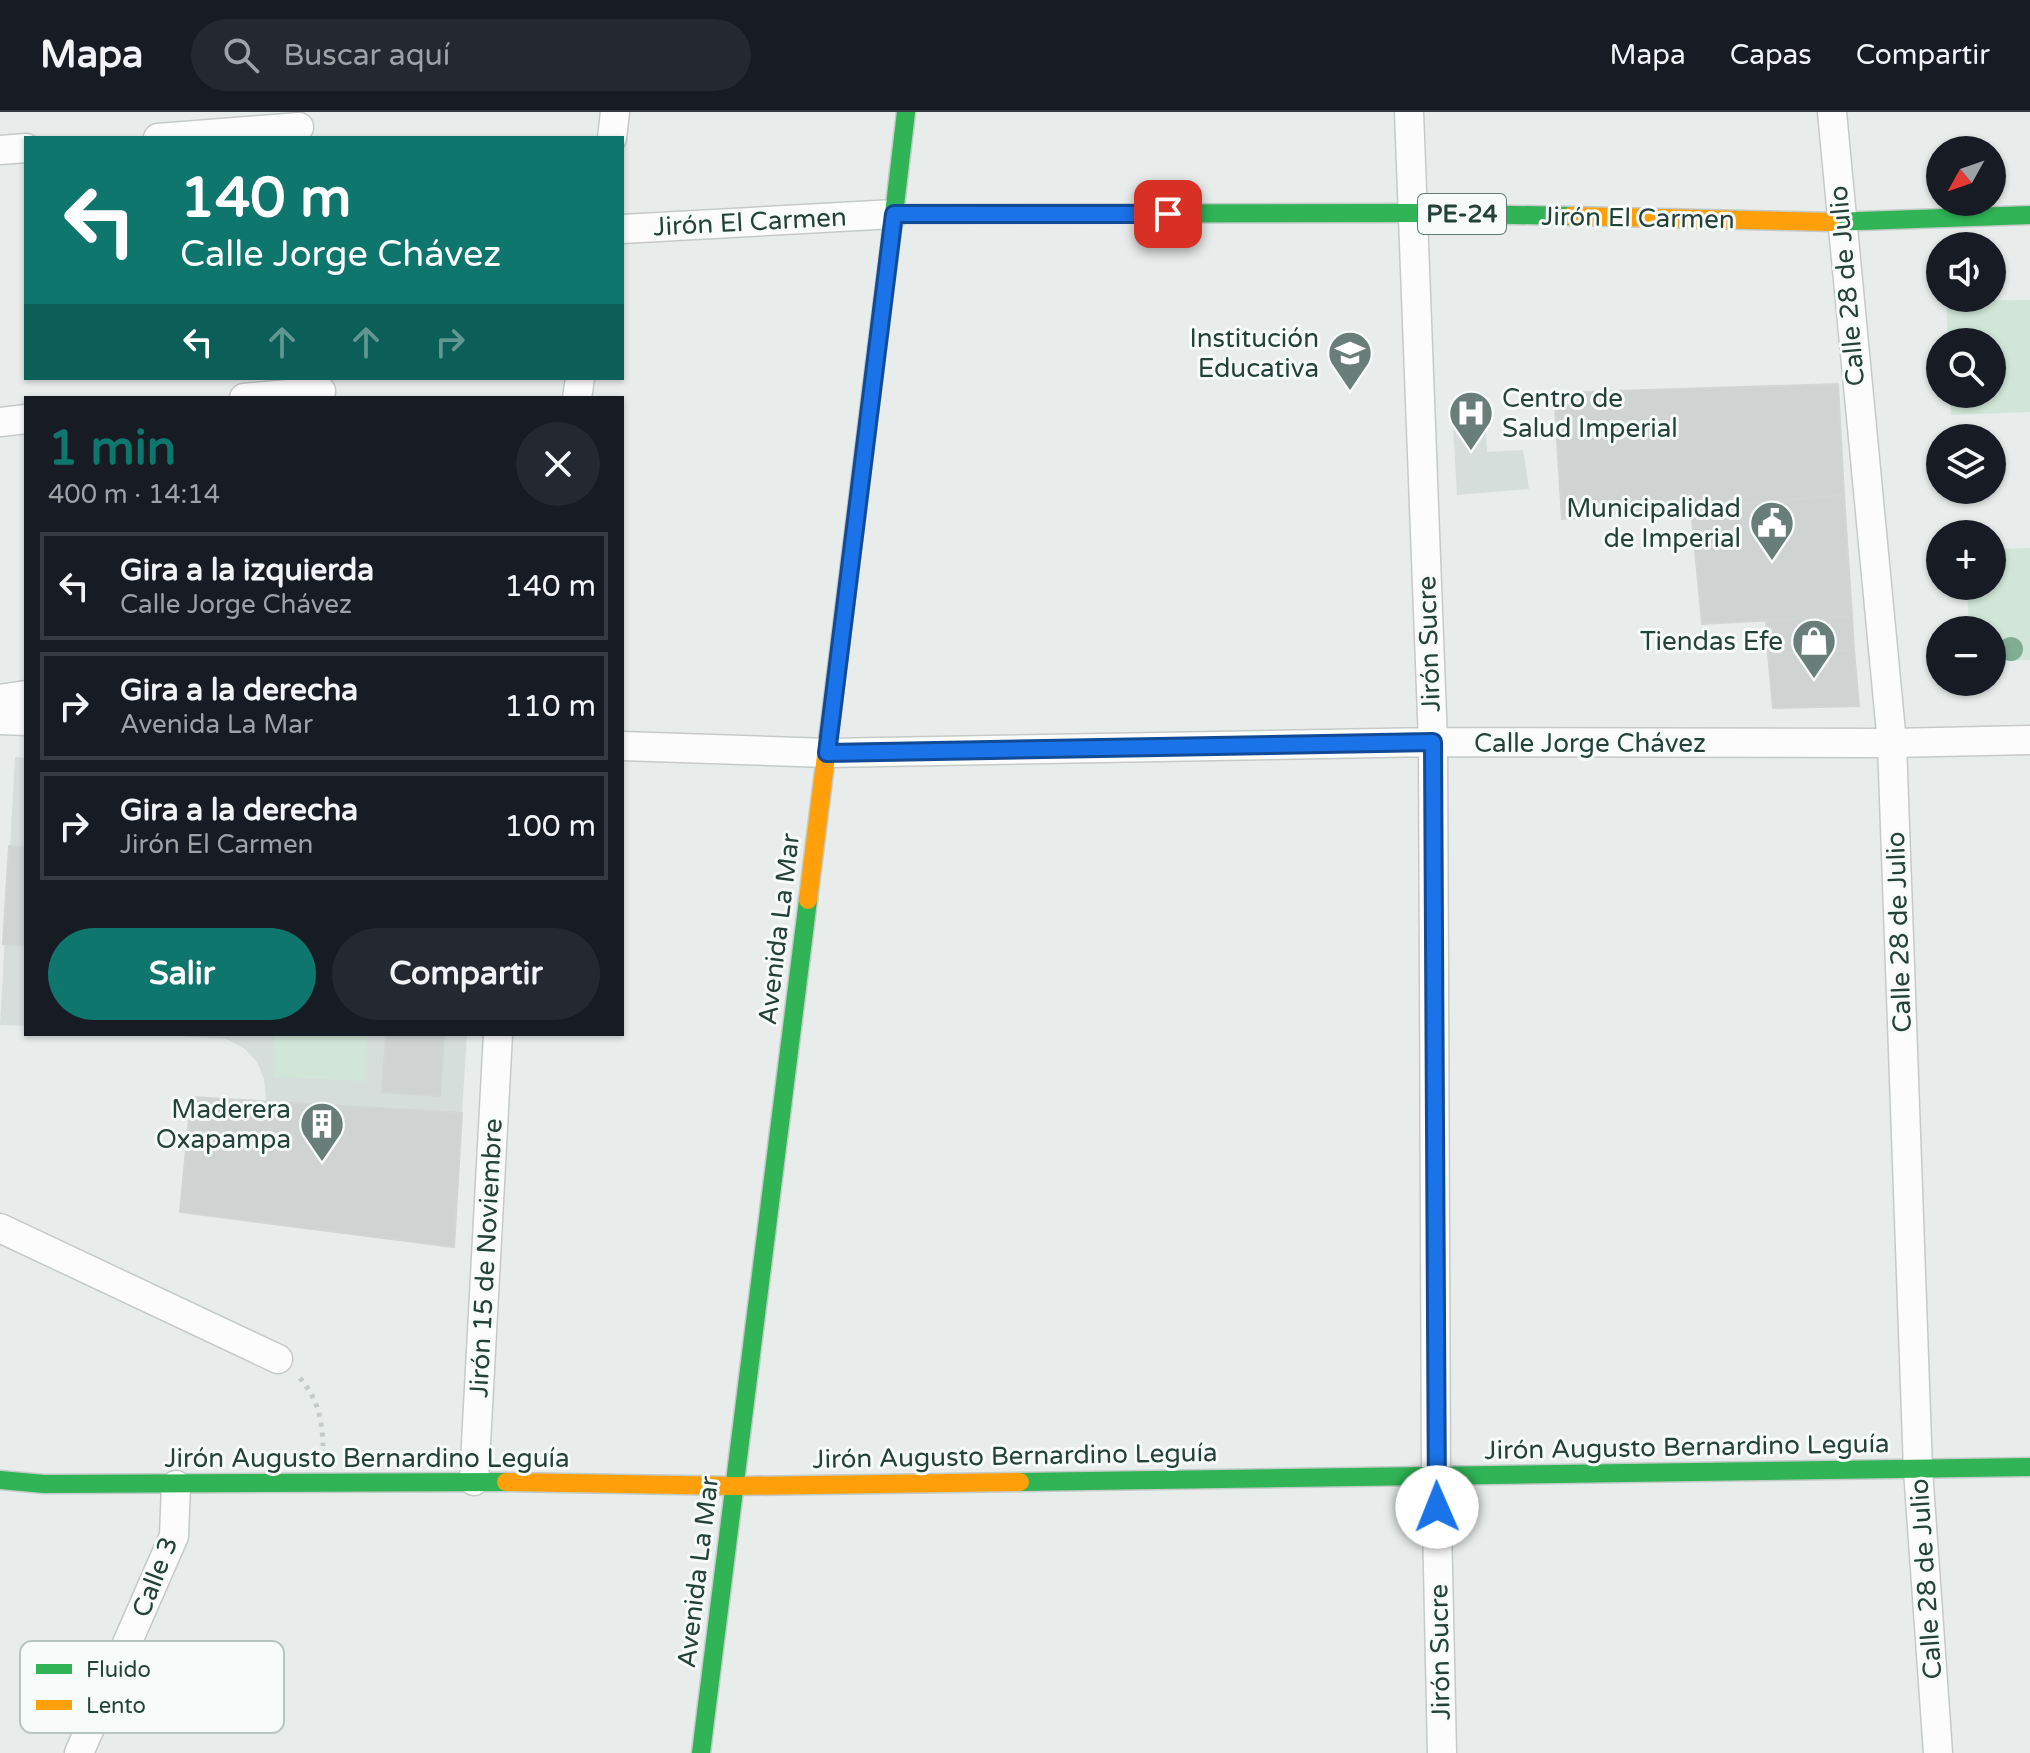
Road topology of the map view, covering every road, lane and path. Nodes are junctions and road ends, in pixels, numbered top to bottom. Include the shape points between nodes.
1 (615, 112) edge
2 (906, 112) edge
3 (1409, 112) edge
4 (1832, 112) edge
5 (299, 126) edge
6 (182, 136) edge
7 (612, 136) edge
8 (24, 148) edge
9 (0, 150) edge
10 (1411, 213) junction
11 (894, 214) junction
12 (2030, 215) edge
13 (1841, 222) junction
14 (624, 229) edge
15 (320, 389) edge
16 (261, 396) edge
17 (24, 419) edge
18 (0, 422) edge
19 (24, 695) edge
20 (0, 699) edge
21 (0, 720) edge
22 (24, 721) edge
23 (2030, 740) edge
24 (1433, 742) junction
25 (1892, 743) junction
26 (624, 746) edge
27 (827, 753) junction
28 (498, 1036) edge
29 (0, 1228) edge
30 (278, 1359) joint
31 (2030, 1467) edge
32 (1918, 1470) junction
33 (1436, 1476) junction
34 (0, 1480) edge
35 (474, 1481) junction
36 (323, 1483) junction
37 (176, 1485) junction
38 (736, 1486) junction
39 (128, 1641) edge
40 (88, 1733) edge
41 (79, 1753) edge
42 (701, 1753) edge
43 (1442, 1753) edge
44 (1938, 1753) edge

1 - 7 street
2 - 11 main road, Avenida La Mar
3 - 10 street, Jirón Sucre
4 - 13 street, Calle 28 de Julio
5 - 6 street
8 - 9 street
10 - 11 main road, Jirón El Carmen / PE-24
10 - 13 main road, Jirón El Carmen / PE-24
10 - 24 street, Jirón Sucre
11 - 14 street, Jirón El Carmen
11 - 27 main road, Avenida La Mar
12 - 13 main road, Jirón El Carmen / PE-24
13 - 25 street, Calle 28 de Julio
15 - 16 street
17 - 18 street
19 - 20 street
21 - 22 street
23 - 25 street, Calle Jorge Chávez
24 - 25 street, Calle Jorge Chávez
24 - 27 street, Calle Jorge Chávez
24 - 33 street, Jirón Sucre
25 - 32 street, Calle 28 de Julio
26 - 27 street, Calle Jorge Chávez
27 - 38 main road, Avenida La Mar
28 - 35 street, Jirón 15 de Noviembre
29 - 30 street
30 - 36 path via 296,1373 318,1407
31 - 32 main road, Jirón Augusto Bernardino Leguía
32 - 33 main road, Jirón Augusto Bernardino Leguía
32 - 44 street, Calle 28 de Julio
33 - 38 main road, Jirón Augusto Bernardino Leguía
33 - 43 street, Jirón Sucre
34 - 37 main road, Jirón Augusto Bernardino Leguía
35 - 36 main road, Jirón Augusto Bernardino Leguía
35 - 38 main road, Jirón Augusto Bernardino Leguía
36 - 37 main road, Jirón Augusto Bernardino Leguía
37 - 39 street, Calle 3 via 174,1536
38 - 42 main road, Avenida La Mar
40 - 41 street, Calle 3

